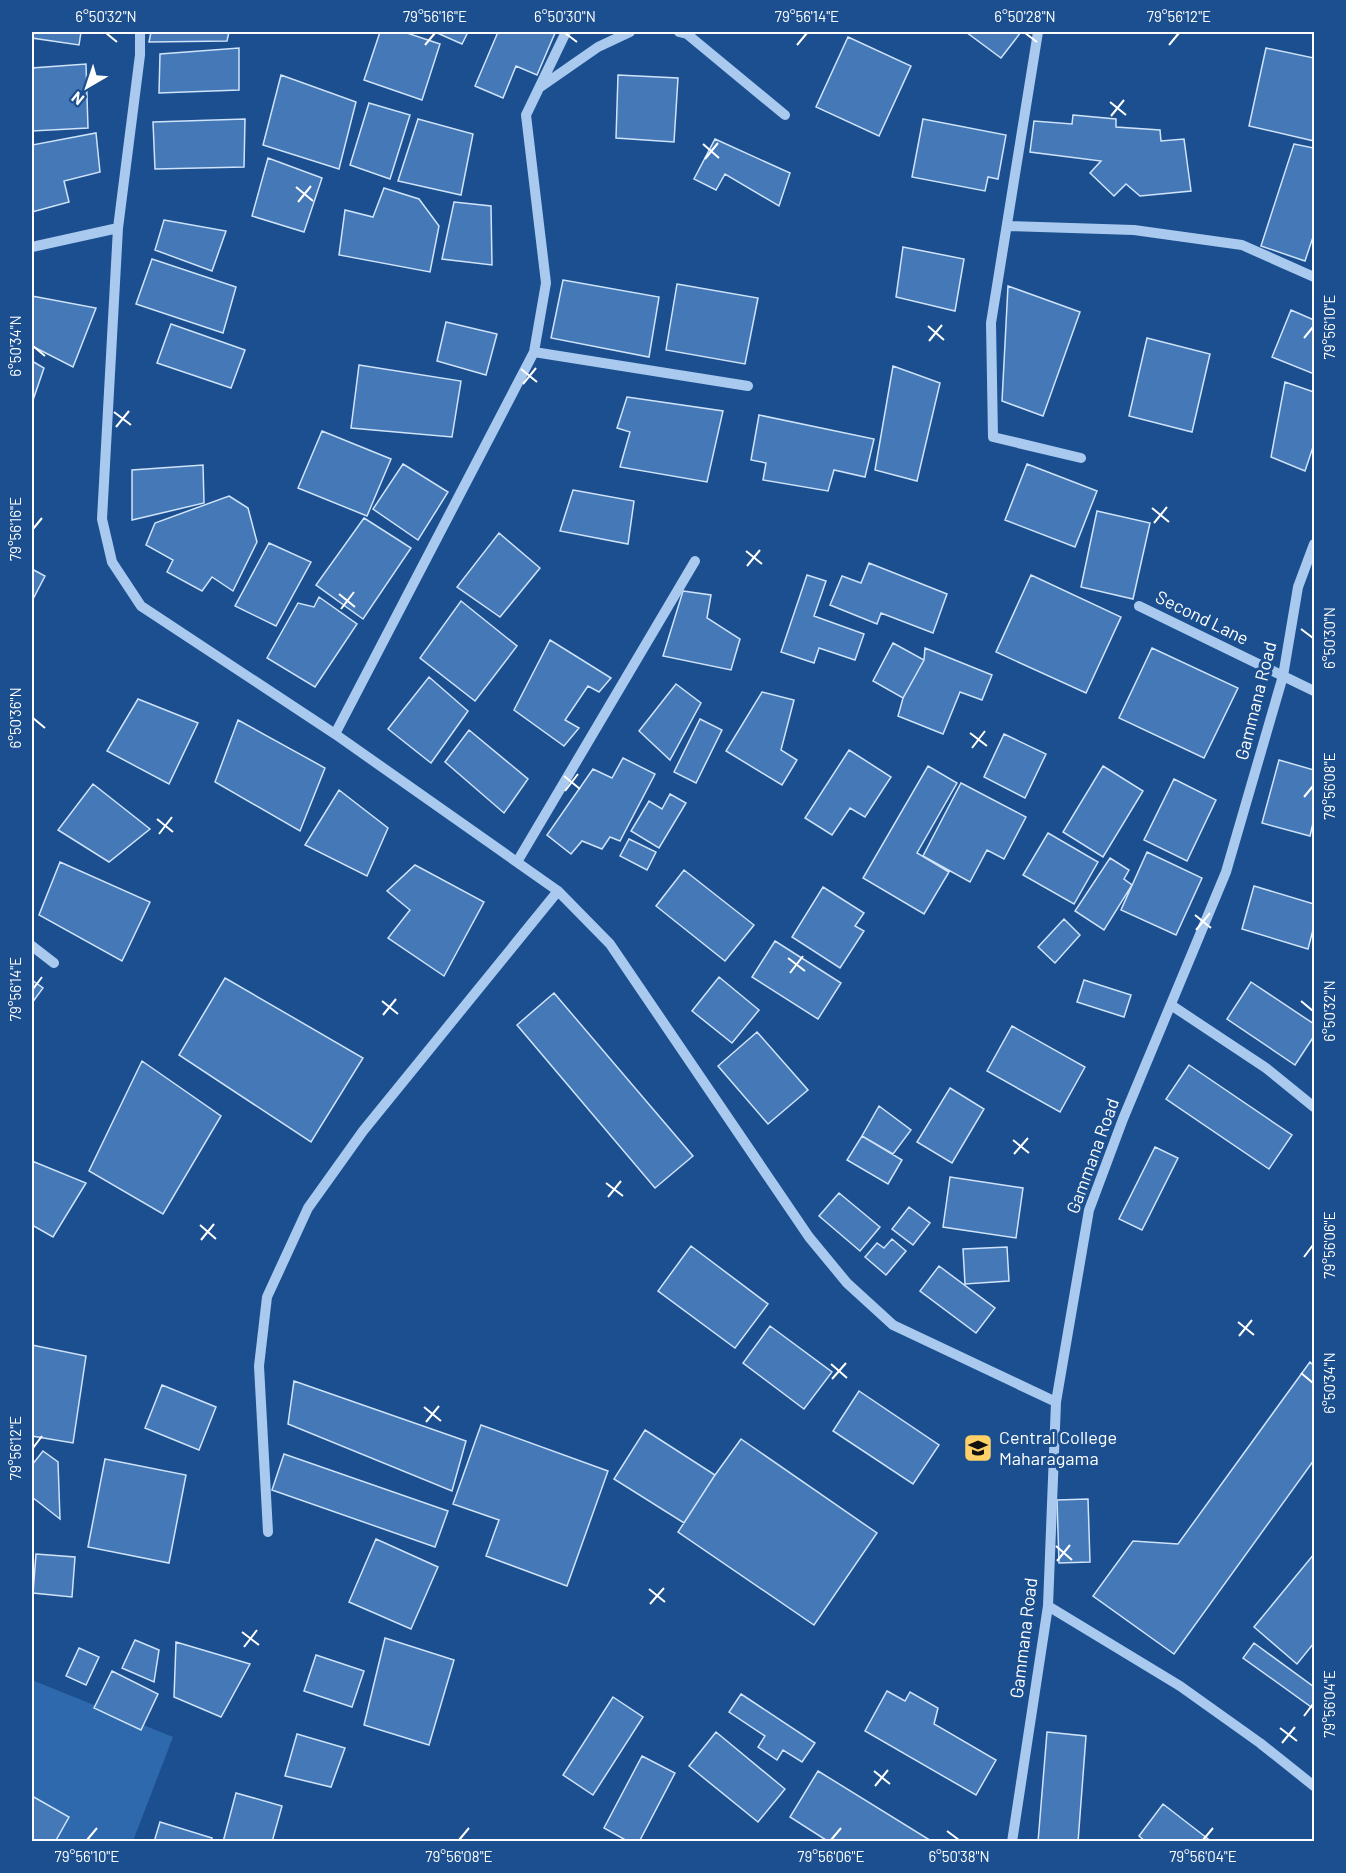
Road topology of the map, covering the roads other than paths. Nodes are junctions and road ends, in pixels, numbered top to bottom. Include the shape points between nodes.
1 (140, 32) edge
2 (566, 32) edge
3 (630, 32) edge
4 (679, 32) edge
5 (1038, 32) edge
6 (539, 88) junction
7 (785, 115) dead end
8 (1007, 226) junction
9 (118, 228) junction
10 (32, 246) edge
11 (1314, 277) edge
12 (534, 352) junction
13 (748, 387) dead end
14 (1081, 458) dead end
15 (1314, 544) edge
16 (695, 561) dead end
17 (1139, 606) dead end
18 (1283, 676) junction
19 (1314, 691) edge
20 (335, 735) junction
21 (517, 862) junction
22 (558, 891) junction
23 (32, 946) edge
24 (54, 963) dead end
25 (1171, 1005) junction
26 (1314, 1107) edge
27 (1056, 1401) junction
28 (268, 1532) dead end
29 (1048, 1606) junction
30 (1314, 1786) edge
31 (1012, 1842) edge

1 - 9 street
2 - 6 street
3 - 6 street via 598,47
4 - 7 street via 687,34
5 - 8 street
6 - 12 street via 526,115 546,284
8 - 11 street via 1134,230 1242,245
8 - 14 street via 991,323 993,437
9 - 10 street
9 - 20 street via 102,519 112,562 141,606
12 - 13 street
12 - 20 street
15 - 18 street, Gammana Road via 1298,587
16 - 21 street
17 - 18 street, Second Lane
18 - 19 street, Second Lane
18 - 25 street, Gammana Road via 1226,872
20 - 21 street
21 - 22 street
22 - 27 street via 610,944 809,1237 847,1283 893,1325
22 - 28 street via 363,1131 308,1208 267,1297 259,1366
23 - 24 street
25 - 26 street via 1266,1068
25 - 27 street, Gammana Road via 1089,1210
27 - 29 street, Gammana Road
29 - 30 street via 1180,1686
29 - 31 street, Gammana Road

